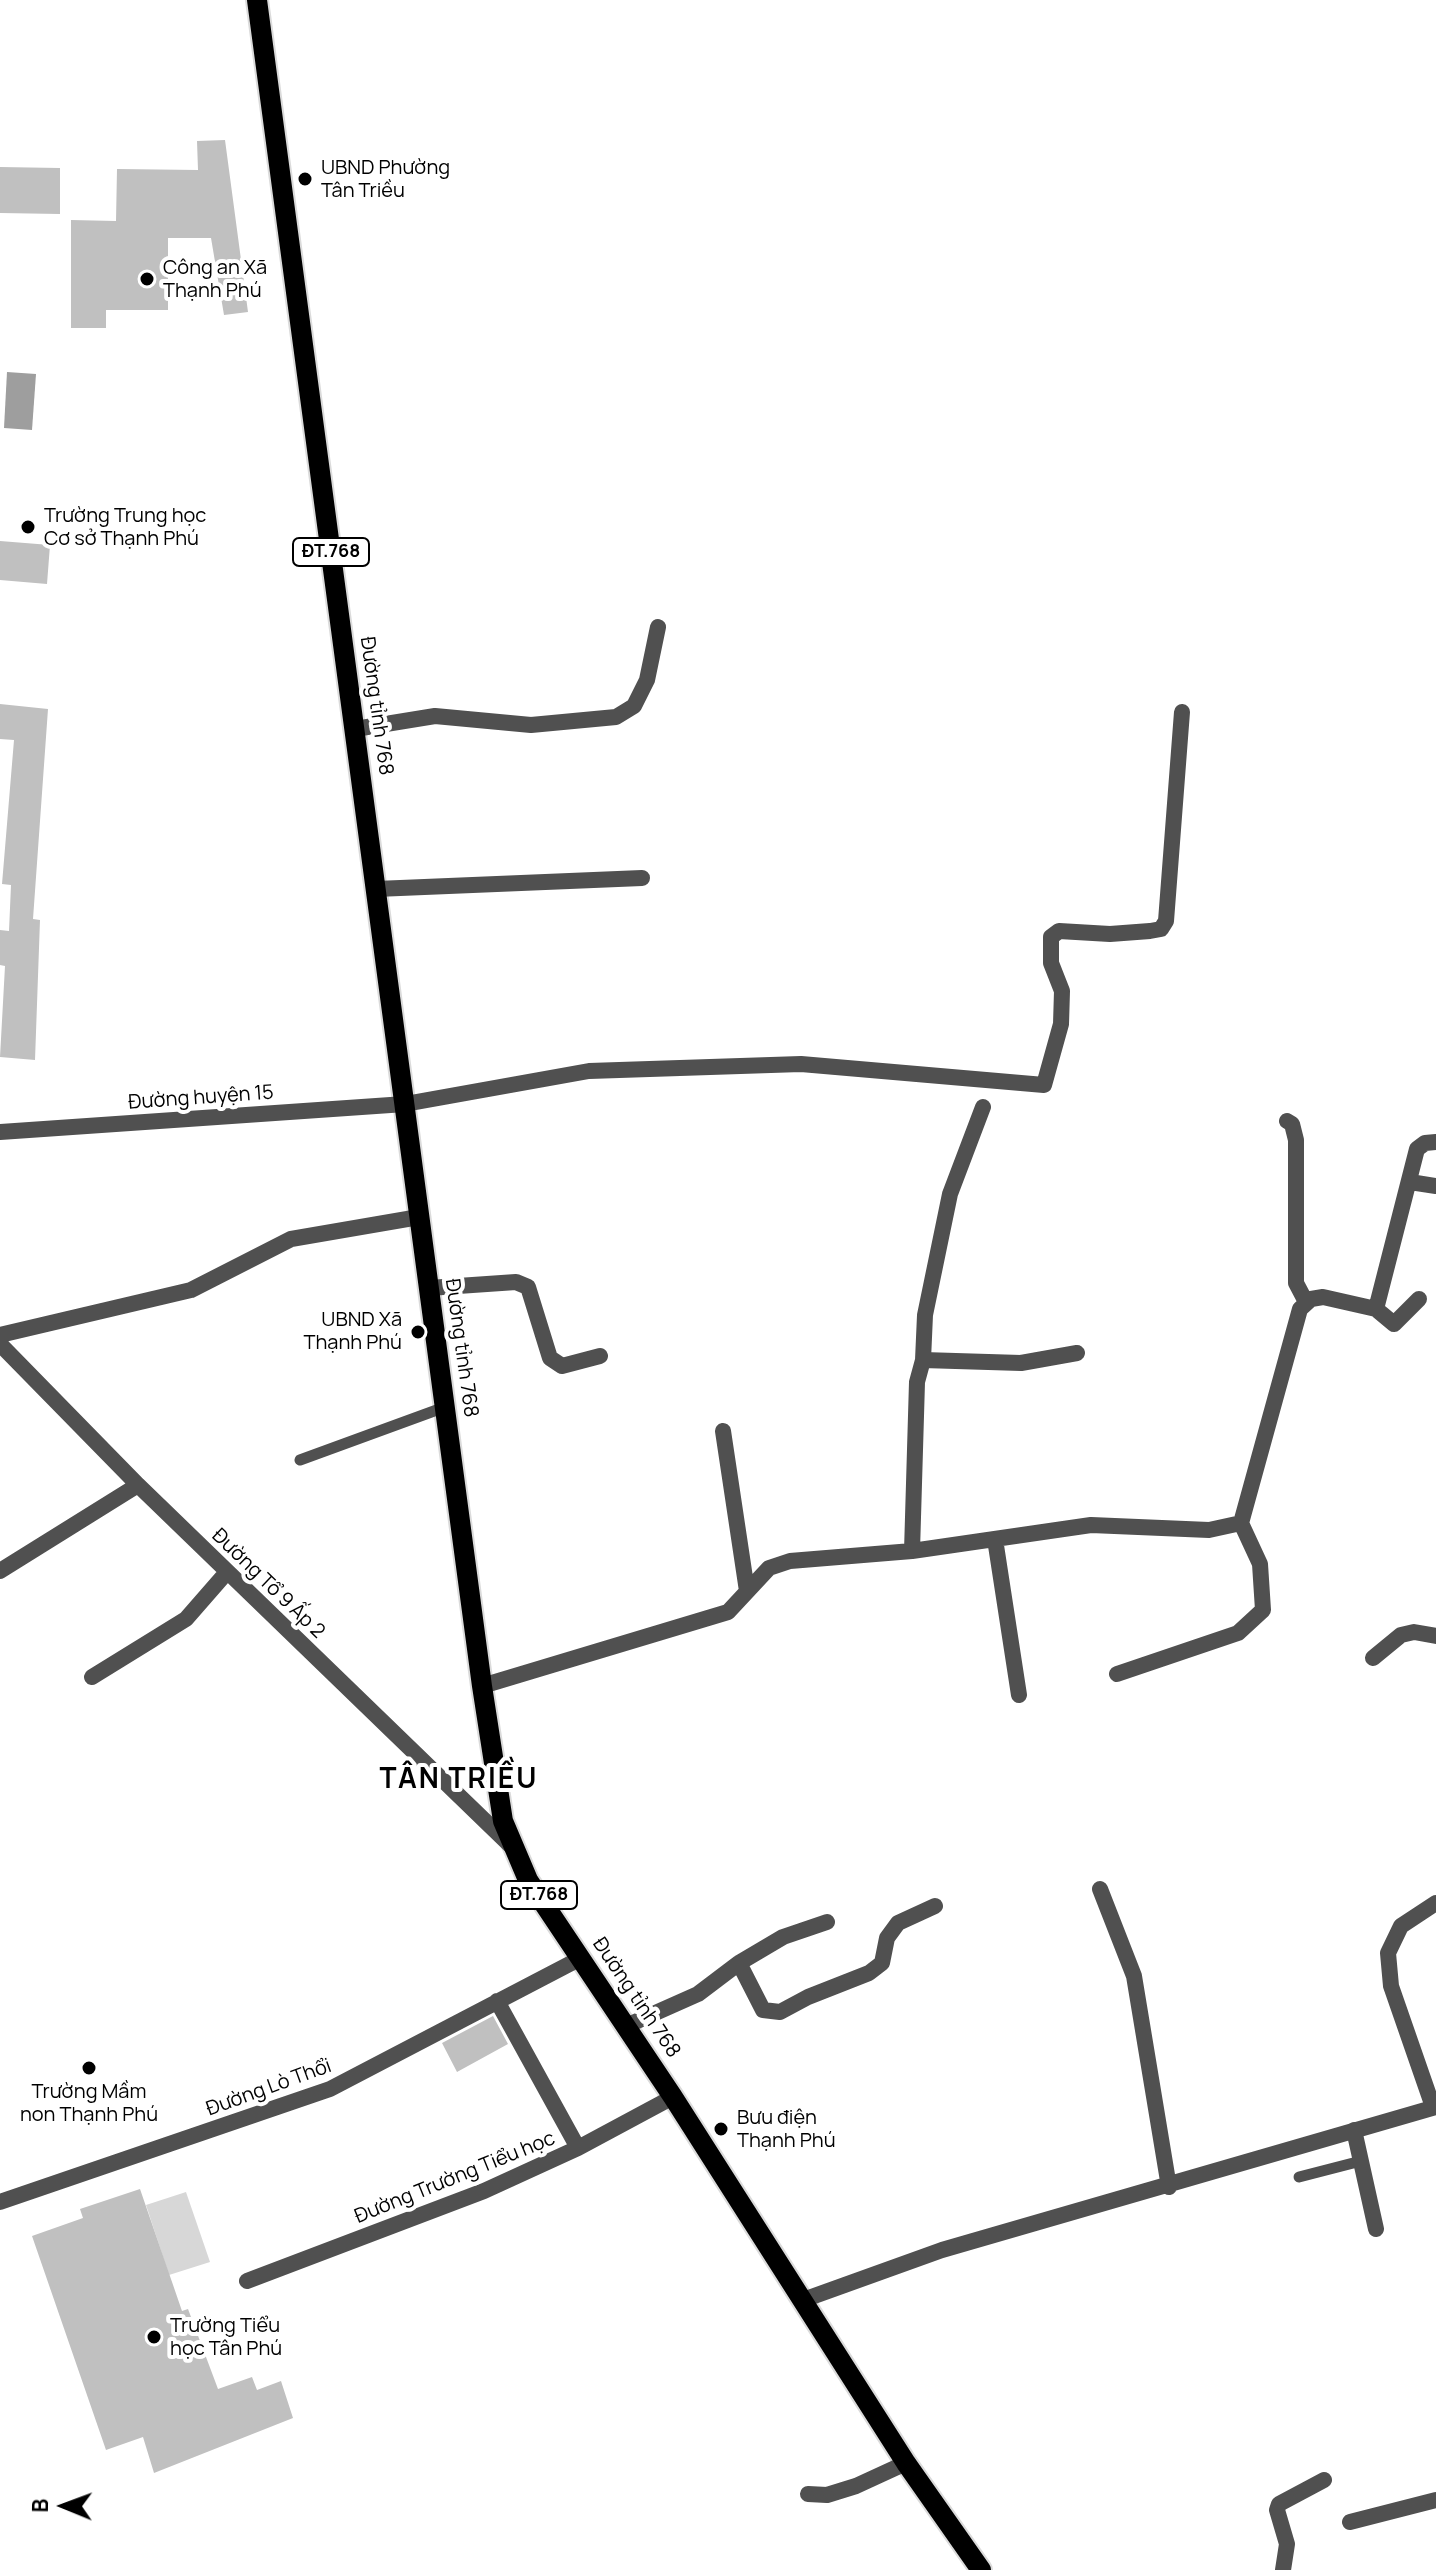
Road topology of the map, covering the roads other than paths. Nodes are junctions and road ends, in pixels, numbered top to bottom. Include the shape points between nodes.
1 (257, 0) edge
2 (658, 627) dead end
3 (1182, 712) dead end
4 (355, 729) junction
5 (642, 878) dead end
6 (376, 889) junction
7 (405, 1104) junction
8 (983, 1107) dead end
9 (1287, 1121) dead end
10 (0, 1132) edge
11 (1436, 1142) edge
12 (1410, 1182) junction
13 (1436, 1186) edge
14 (419, 1217) junction
15 (429, 1288) junction
16 (1419, 1299) dead end
17 (1306, 1302) junction
18 (1376, 1309) junction
19 (0, 1335) edge
20 (0, 1344) edge
21 (1077, 1353) dead end
22 (600, 1356) dead end
23 (923, 1360) junction
24 (445, 1407) junction
25 (723, 1431) dead end
26 (300, 1460) dead end
27 (138, 1485) junction
28 (1241, 1523) junction
29 (995, 1539) junction
30 (912, 1551) junction
31 (0, 1571) edge
32 (227, 1572) junction
33 (747, 1591) junction
34 (1436, 1636) edge
35 (1373, 1658) dead end
36 (1117, 1674) dead end
37 (92, 1677) dead end
38 (482, 1686) junction
39 (1019, 1695) dead end
40 (513, 1849) junction
41 (1100, 1889) dead end
42 (1436, 1903) edge
43 (935, 1906) dead end
44 (827, 1922) dead end
45 (581, 1958) junction
46 (739, 1963) junction
47 (497, 2001) junction
48 (626, 2026) junction
49 (673, 2097) junction
50 (1435, 2107) edge
51 (1354, 2130) junction
52 (578, 2148) junction
53 (1361, 2161) junction
54 (1299, 2177) dead end
55 (1169, 2187) junction
56 (0, 2202) edge
57 (1376, 2229) dead end
58 (247, 2281) dead end
59 (803, 2300) junction
60 (906, 2463) junction
61 (1324, 2480) dead end
62 (808, 2494) dead end
63 (1436, 2500) edge
64 (1350, 2522) dead end
65 (981, 2570) edge
66 (1283, 2570) edge

1 - 4 main road, Đường tỉnh 768 / ĐT.768
2 - 4 street via 647,680 634,706 616,717 531,725 435,716
3 - 7 street, Đường huyện 15 via 1166,921 1161,929 1150,931 1059,931 1051,937 1048,947 1062,991 1062,1013 1044,1085 786,1065 589,1071
4 - 6 main road, Đường tỉnh 768 / ĐT.768
5 - 6 street
6 - 7 main road, Đường tỉnh 768 / ĐT.768
7 - 10 street, Đường huyện 15
7 - 14 main road, Đường tỉnh 768 / ĐT.768
8 - 23 street via 950,1194 925,1315
9 - 17 street via 1296,1140 1296,1283
11 - 12 street via 1417,1149
12 - 13 street
12 - 18 street
14 - 15 main road, Đường tỉnh 768 / ĐT.768
14 - 19 street via 291,1239 191,1290
15 - 22 street via 516,1282 528,1287 550,1358 562,1366
15 - 24 main road, Đường tỉnh 768 / ĐT.768
16 - 18 street via 1394,1324
17 - 18 street via 1330,1297
17 - 28 street
20 - 27 street, Đường Tổ 9 Ấp 2
21 - 23 street via 1021,1363
23 - 30 street via 917,1382
24 - 26 lane
24 - 38 main road, Đường tỉnh 768 / ĐT.768
25 - 33 street
27 - 31 street
27 - 32 street, Đường Tổ 9 Ấp 2
28 - 29 street via 1209,1530 1091,1525
28 - 36 street via 1260,1564 1263,1610 1238,1633
29 - 30 street
29 - 39 street
30 - 33 street via 790,1561 769,1568
32 - 37 street via 186,1619
32 - 40 street, Đường Tổ 9 Ấp 2
33 - 38 street via 728,1612
34 - 35 street via 1401,1635
38 - 40 main road, Đường tỉnh 768 / ĐT.768 via 497,1796
40 - 45 main road, Đường tỉnh 768 / ĐT.768
41 - 55 street via 1134,1976
42 - 50 street via 1401,1926 1388,1953 1391,1986
43 - 46 street via 898,1923 887,1938 882,1963 869,1973 780,2012 763,2010
44 - 46 street via 783,1937
45 - 47 street, Đường Lò Thổi
45 - 48 main road, Đường tỉnh 768 / ĐT.768
46 - 48 street via 698,1994
47 - 52 street
47 - 56 street, Đường Lò Thổi via 330,2089
48 - 49 main road, Đường tỉnh 768 / ĐT.768
49 - 52 street, Đường Trường Tiểu học
49 - 59 main road, Đường tỉnh 768 / ĐT.768
50 - 51 street
51 - 53 street
51 - 55 street
52 - 58 street, Đường Trường Tiểu học via 484,2191
53 - 54 lane
53 - 57 street
55 - 59 street via 942,2250
59 - 60 main road, Đường tỉnh 768 / ĐT.768
60 - 62 street via 856,2486 827,2495
60 - 65 main road, Đường tỉnh 768 / ĐT.768
61 - 66 street via 1279,2504 1287,2544
63 - 64 street

